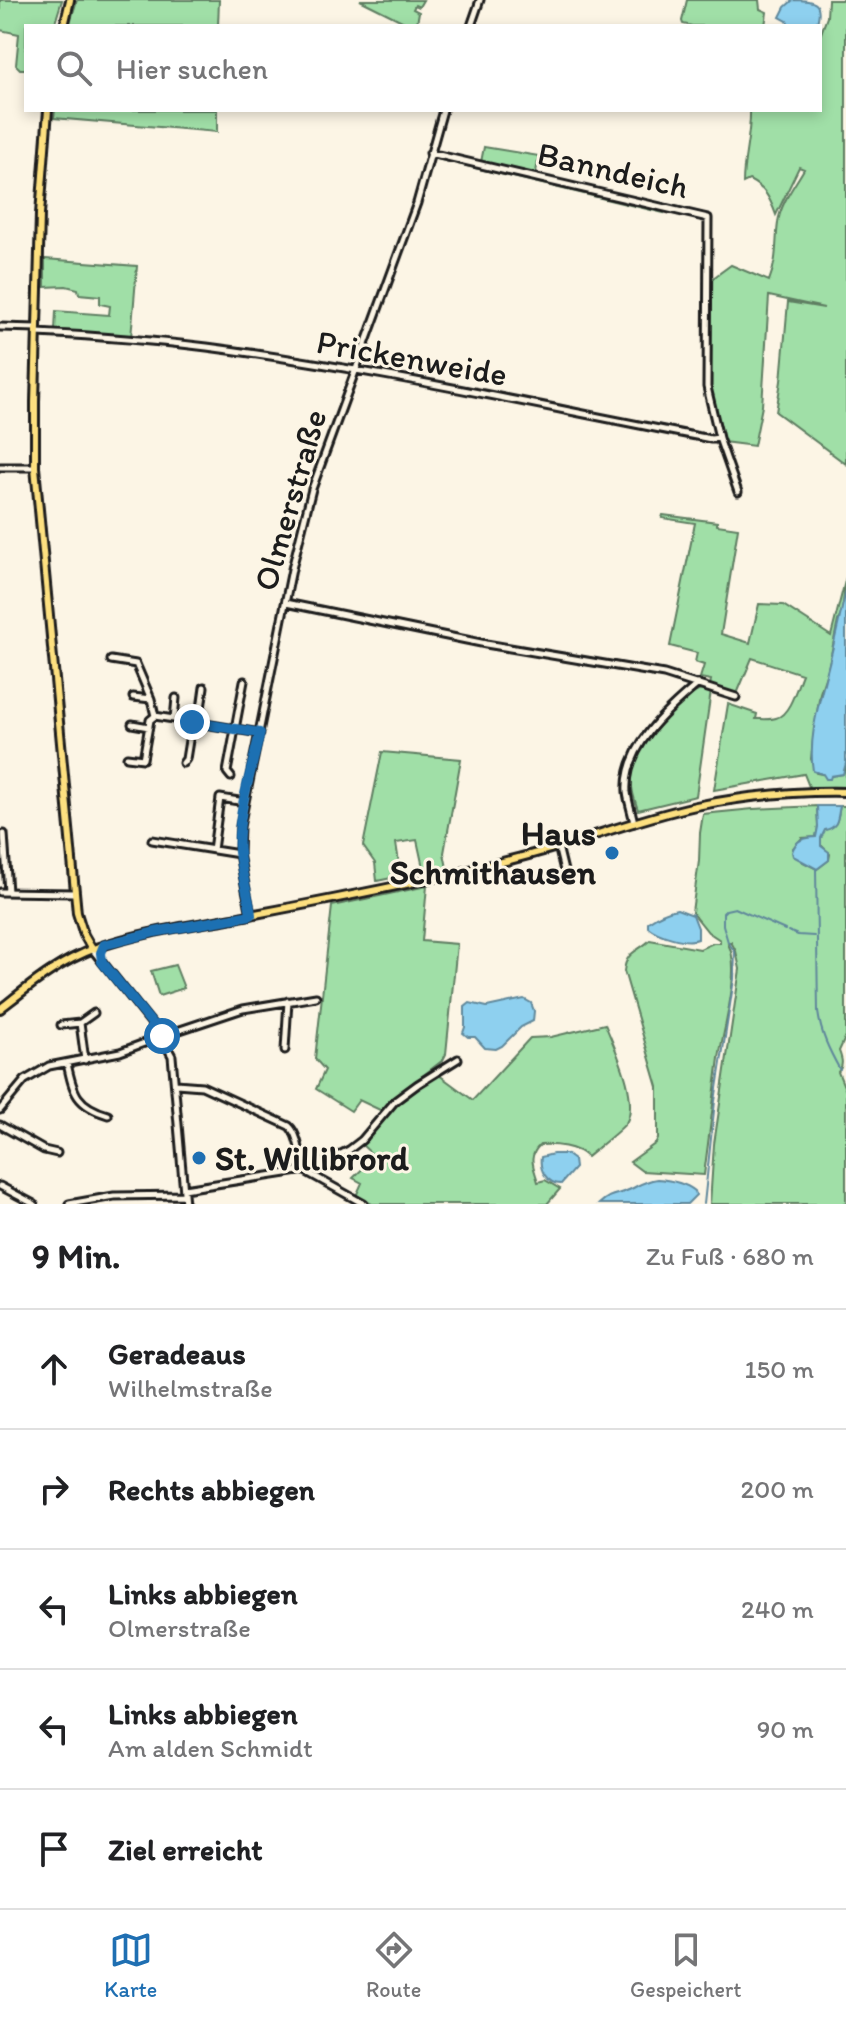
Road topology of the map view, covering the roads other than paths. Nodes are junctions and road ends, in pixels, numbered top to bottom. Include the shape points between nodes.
1 (70, 0) edge
2 (480, 0) edge
3 (64, 24) edge
4 (472, 24) edge
5 (48, 112) edge
6 (442, 112) edge
7 (430, 153) junction
8 (0, 327) edge
9 (37, 330) junction
10 (354, 371) junction
11 (719, 438) junction
12 (0, 467) edge
13 (35, 467) junction
14 (738, 492) dead end
15 (286, 603) junction
16 (111, 660) dead end
17 (244, 681) dead end
18 (699, 683) junction
19 (204, 687) dead end
20 (133, 697) dead end
21 (736, 697) dead end
22 (176, 698) dead end
23 (151, 699) junction
24 (155, 716) junction
25 (174, 719) junction
26 (196, 723) junction
27 (132, 724) dead end
28 (149, 727) junction
29 (236, 729) junction
30 (260, 733) junction
31 (127, 757) dead end
32 (183, 763) dead end
33 (231, 777) dead end
34 (846, 792) edge
35 (245, 802) junction
36 (634, 823) junction
37 (4, 834) dead end
38 (152, 840) dead end
39 (558, 844) junction
40 (213, 850) junction
41 (239, 854) junction
42 (566, 879) dead end
43 (0, 892) edge
44 (8, 892) junction
45 (75, 893) junction
46 (251, 915) junction
47 (104, 945) junction
48 (92, 949) junction
49 (102, 962) junction
50 (316, 997) dead end
51 (288, 1001) junction
52 (0, 1009) edge
53 (94, 1013) dead end
54 (80, 1023) junction
55 (61, 1025) dead end
56 (161, 1035) junction
57 (285, 1050) dead end
58 (458, 1059) dead end
59 (85, 1060) junction
60 (67, 1063) junction
61 (175, 1084) junction
62 (0, 1098) edge
63 (7, 1102) junction
64 (0, 1110) edge
65 (108, 1115) dead end
66 (0, 1125) edge
67 (57, 1153) dead end
68 (304, 1171) junction
69 (0, 1186) edge
70 (184, 1192) junction
71 (114, 1196) junction
72 (353, 1201) edge
73 (34, 1204) edge
74 (69, 1204) edge
75 (114, 1204) edge
76 (185, 1204) edge
77 (364, 1204) edge

1 - 3 main road
2 - 4 street
5 - 9 main road
6 - 7 street, Olmerstraße
7 - 10 street, Olmerstraße via 417,203
7 - 11 street, Banndeich via 708,218 707,387
8 - 9 street, Prickenweide
9 - 10 street, Prickenweide via 206,347
9 - 13 main road
10 - 11 street, Prickenweide
10 - 15 street, Olmerstraße via 312,489
11 - 14 street
12 - 13 street
13 - 45 main road
15 - 18 street
15 - 30 street, Olmerstraße
16 - 23 street via 136,664
17 - 29 street
18 - 21 street
18 - 36 street via 670,708 634,757 627,793
19 - 26 street
20 - 23 street
22 - 25 street
23 - 24 street
24 - 25 street
24 - 28 street
25 - 26 street
26 - 29 street
26 - 32 street
27 - 28 street
28 - 31 street via 143,759
29 - 30 street
29 - 33 street via 227,772
30 - 35 street, Olmerstraße
34 - 36 main road via 723,801
35 - 40 street via 220,798
35 - 41 street, Olmerstraße
36 - 39 main road
37 - 44 street
38 - 40 street
39 - 42 street
39 - 46 main road via 456,873
40 - 41 street
41 - 46 street, Olmerstraße
43 - 44 street
44 - 45 street
45 - 48 main road via 80,925
46 - 47 main road
47 - 48 main road
47 - 49 street
48 - 49 street
48 - 52 main road via 42,975
49 - 56 street
50 - 51 street
51 - 56 street
51 - 57 street
53 - 54 street
54 - 55 street
54 - 59 street
56 - 59 street
56 - 61 street via 172,1056
58 - 68 street via 395,1101 349,1150
59 - 60 street
60 - 63 street via 25,1080
60 - 65 street via 77,1097
61 - 68 street via 202,1086 289,1126
61 - 70 street
62 - 63 street
63 - 64 street
66 - 67 street
68 - 70 street
68 - 72 street
69 - 73 street
70 - 71 street
70 - 76 street
71 - 74 street
71 - 75 street
72 - 77 street

